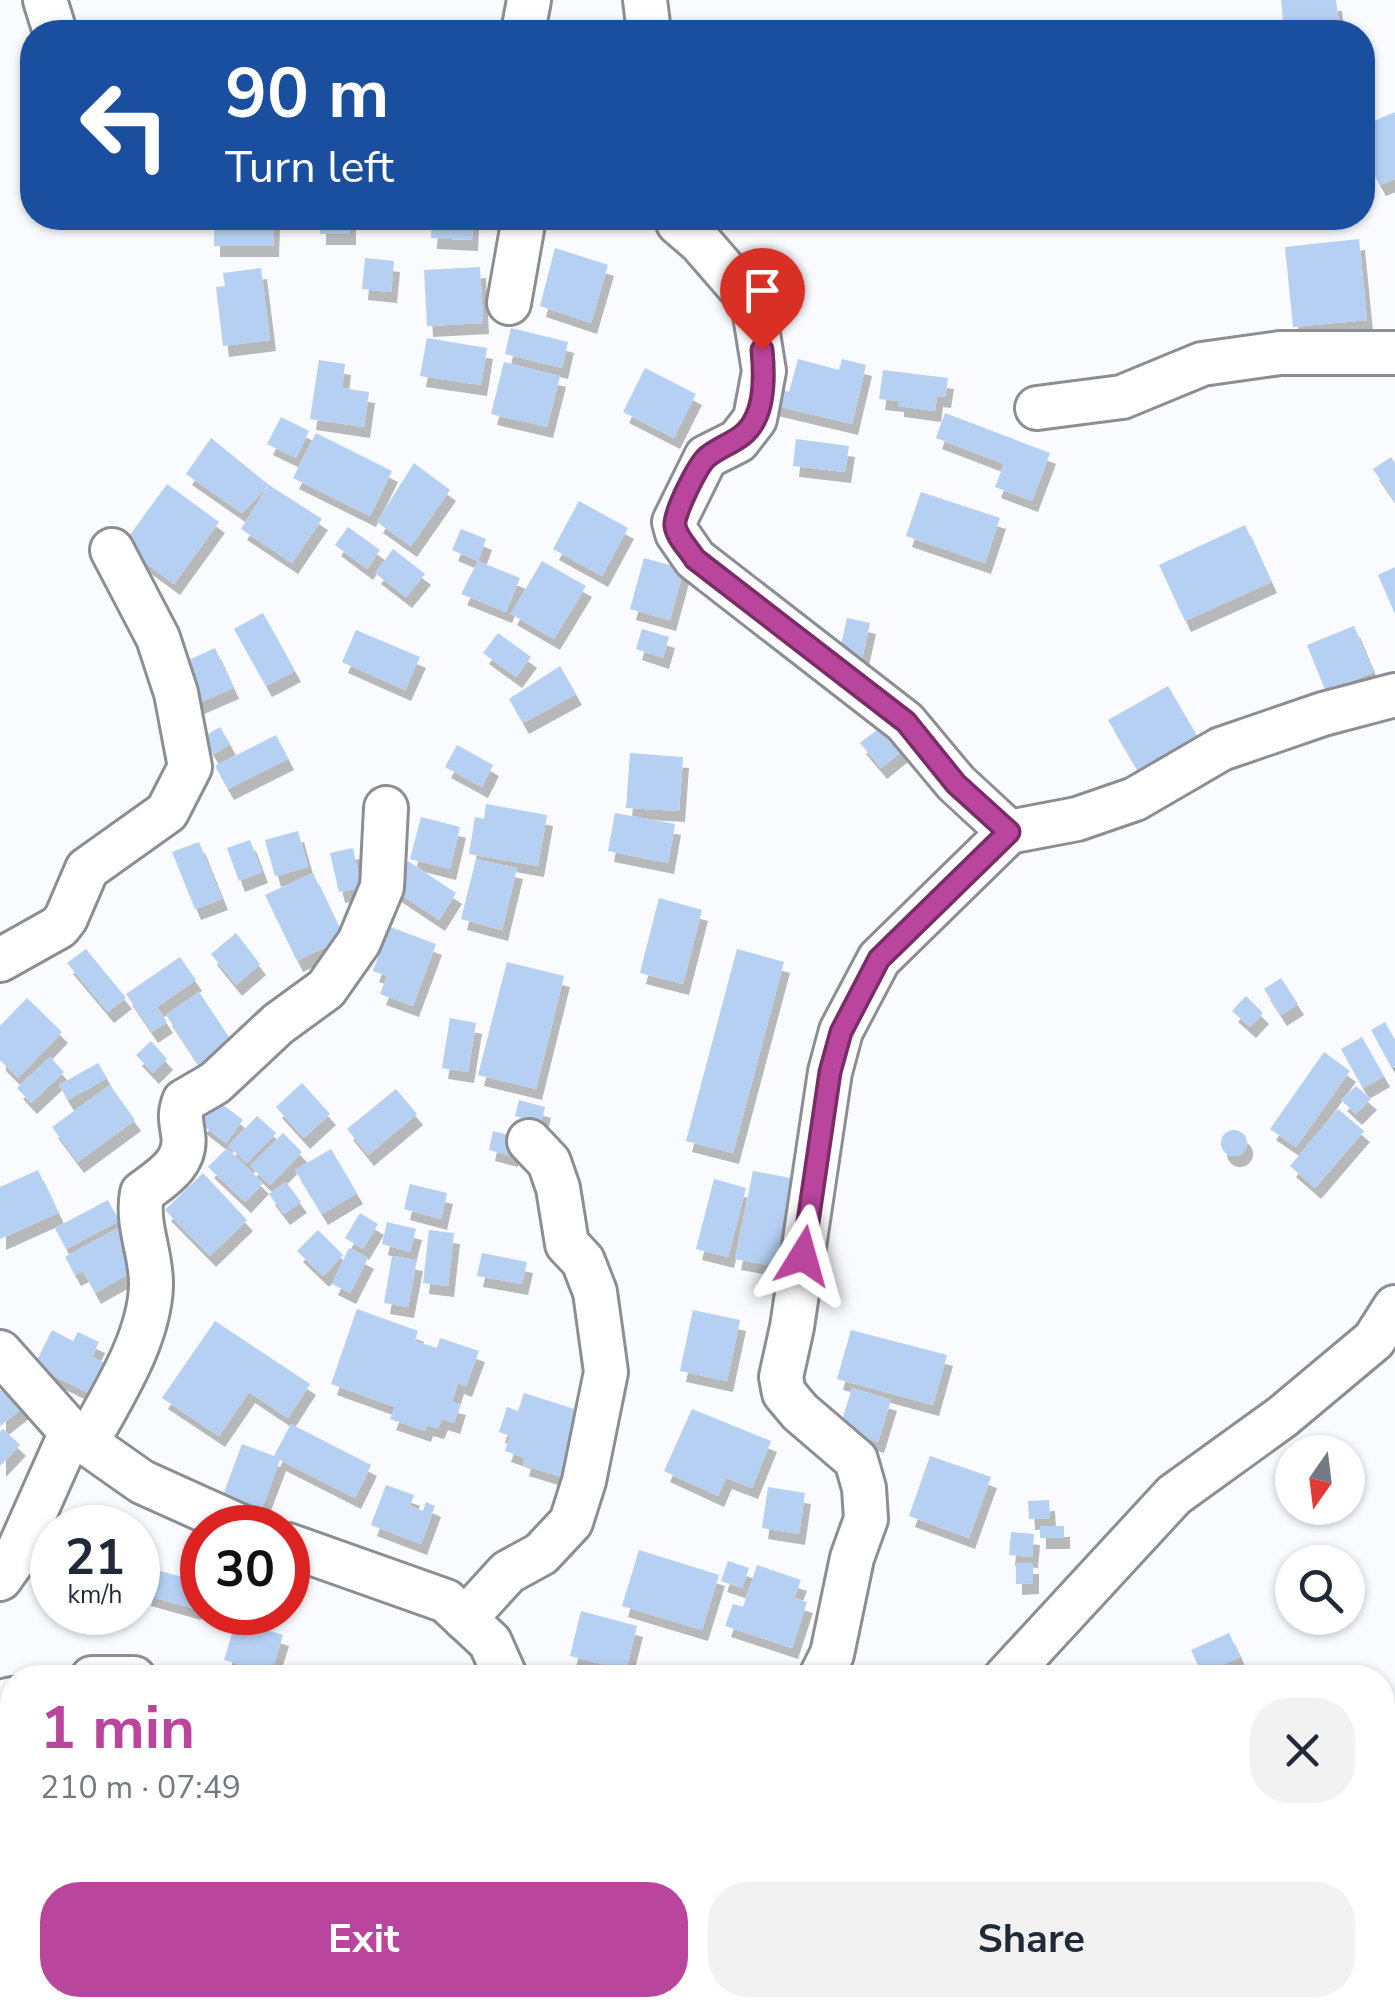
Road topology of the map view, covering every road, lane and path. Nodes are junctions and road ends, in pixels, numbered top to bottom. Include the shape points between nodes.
1 (522, 230) edge
2 (685, 230) edge
3 (509, 303) dead end
4 (1395, 353) edge
5 (1037, 408) dead end
6 (112, 550) dead end
7 (1395, 695) edge
8 (386, 808) dead end
9 (1009, 832) junction
10 (0, 960) edge
11 (529, 1141) dead end
12 (1395, 1306) edge
13 (0, 1352) edge
14 (79, 1438) junction
15 (193, 1505) edge
16 (310, 1553) edge
17 (0, 1579) edge
18 (465, 1618) junction
19 (500, 1665) edge
20 (826, 1665) edge
21 (1017, 1665) edge

1 - 3 street
2 - 9 street via 753,303 764,371 756,419 738,441 706,458 674,522 677,533 695,559 906,722 956,784
4 - 5 street via 1280,352 1202,364 1122,397
6 - 10 street via 158,638 190,768 167,812 87,868 58,927
7 - 9 street via 1221,749 1134,799
8 - 14 street via 382,887 359,942 326,989 215,1083 184,1101 179,1116 185,1139 176,1167 142,1194 140,1204 151,1284 145,1320 123,1374
9 - 20 street via 879,959 841,1032 830,1072 781,1376 784,1393 800,1412 856,1460 864,1488 866,1519
11 - 18 street via 549,1162 568,1244 596,1292 606,1372 571,1522 541,1554 508,1572
12 - 21 street via 1374,1340 1174,1496
13 - 14 street
14 - 15 street via 142,1482
14 - 17 street
16 - 18 street via 446,1602
18 - 19 street via 490,1642

